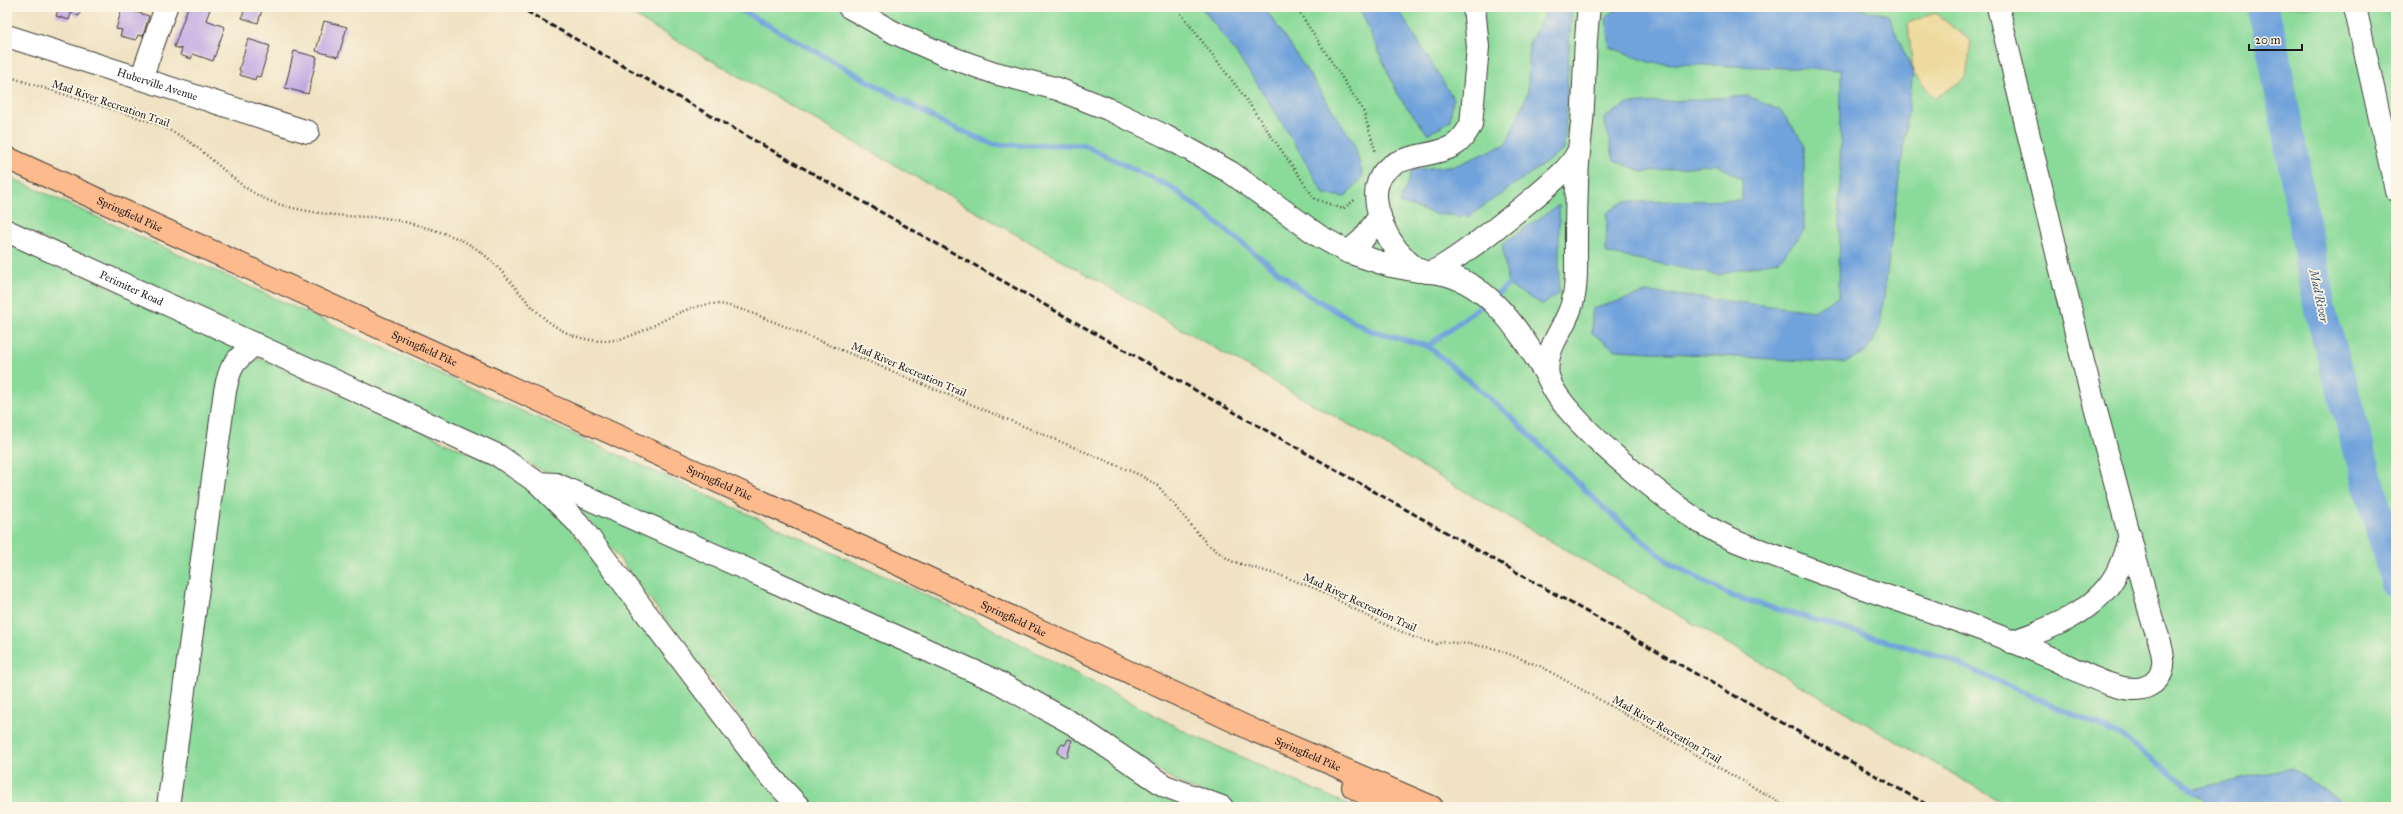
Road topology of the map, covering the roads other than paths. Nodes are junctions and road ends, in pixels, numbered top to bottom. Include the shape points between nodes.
1 (166, 7) edge
2 (849, 7) edge
3 (1474, 7) edge
4 (1588, 7) edge
5 (1998, 7) edge
6 (2355, 7) edge
7 (7, 36) edge
8 (142, 79) junction
9 (308, 132) dead end
10 (1578, 152) junction
11 (7, 158) edge
12 (2396, 190) edge
13 (1380, 216) junction
14 (7, 231) edge
15 (1348, 252) junction
16 (1424, 271) junction
17 (255, 344) junction
18 (1551, 382) junction
19 (538, 483) junction
20 (2130, 535) junction
21 (2011, 642) junction
22 (1255, 731) junction
23 (168, 807) edge
24 (799, 807) edge
25 (1222, 807) edge
26 (1390, 807) edge
27 (1432, 807) edge

1 - 8 street
2 - 15 street via 940,54 995,73 1058,89 1165,136 1230,172 1320,236
3 - 13 street via 1478,47 1470,125 1465,135 1446,150 1417,155 1391,166 1383,173 1377,187
4 - 10 street
5 - 20 street via 2084,366
6 - 12 street
7 - 8 street, Huberville Avenue
8 - 9 street, Huberville Avenue
10 - 16 street via 1566,169 1470,248
10 - 18 street via 1573,301 1552,346 1548,361 1548,376
11 - 22 main road, Springfield Pike via 857,546
13 - 15 street via 1363,239
13 - 16 street via 1393,244
14 - 17 street, Perimiter Road
15 - 16 street via 1391,266
16 - 18 street via 1456,277 1480,291 1513,324
17 - 19 street, Perimiter Road via 499,456
17 - 23 street via 229,370 225,391
18 - 21 street via 1565,406 1607,448 1642,480 1700,522 1728,537 1824,575
19 - 24 street, Perimiter Road via 578,523 764,769
19 - 25 street via 556,484 996,681 1075,725 1165,786
20 - 21 street via 2116,575 2082,610 2062,622
20 - 21 street via 2164,656 2162,674 2155,682 2146,687 2126,689
22 - 26 main road
22 - 27 main road, Springfield Pike

